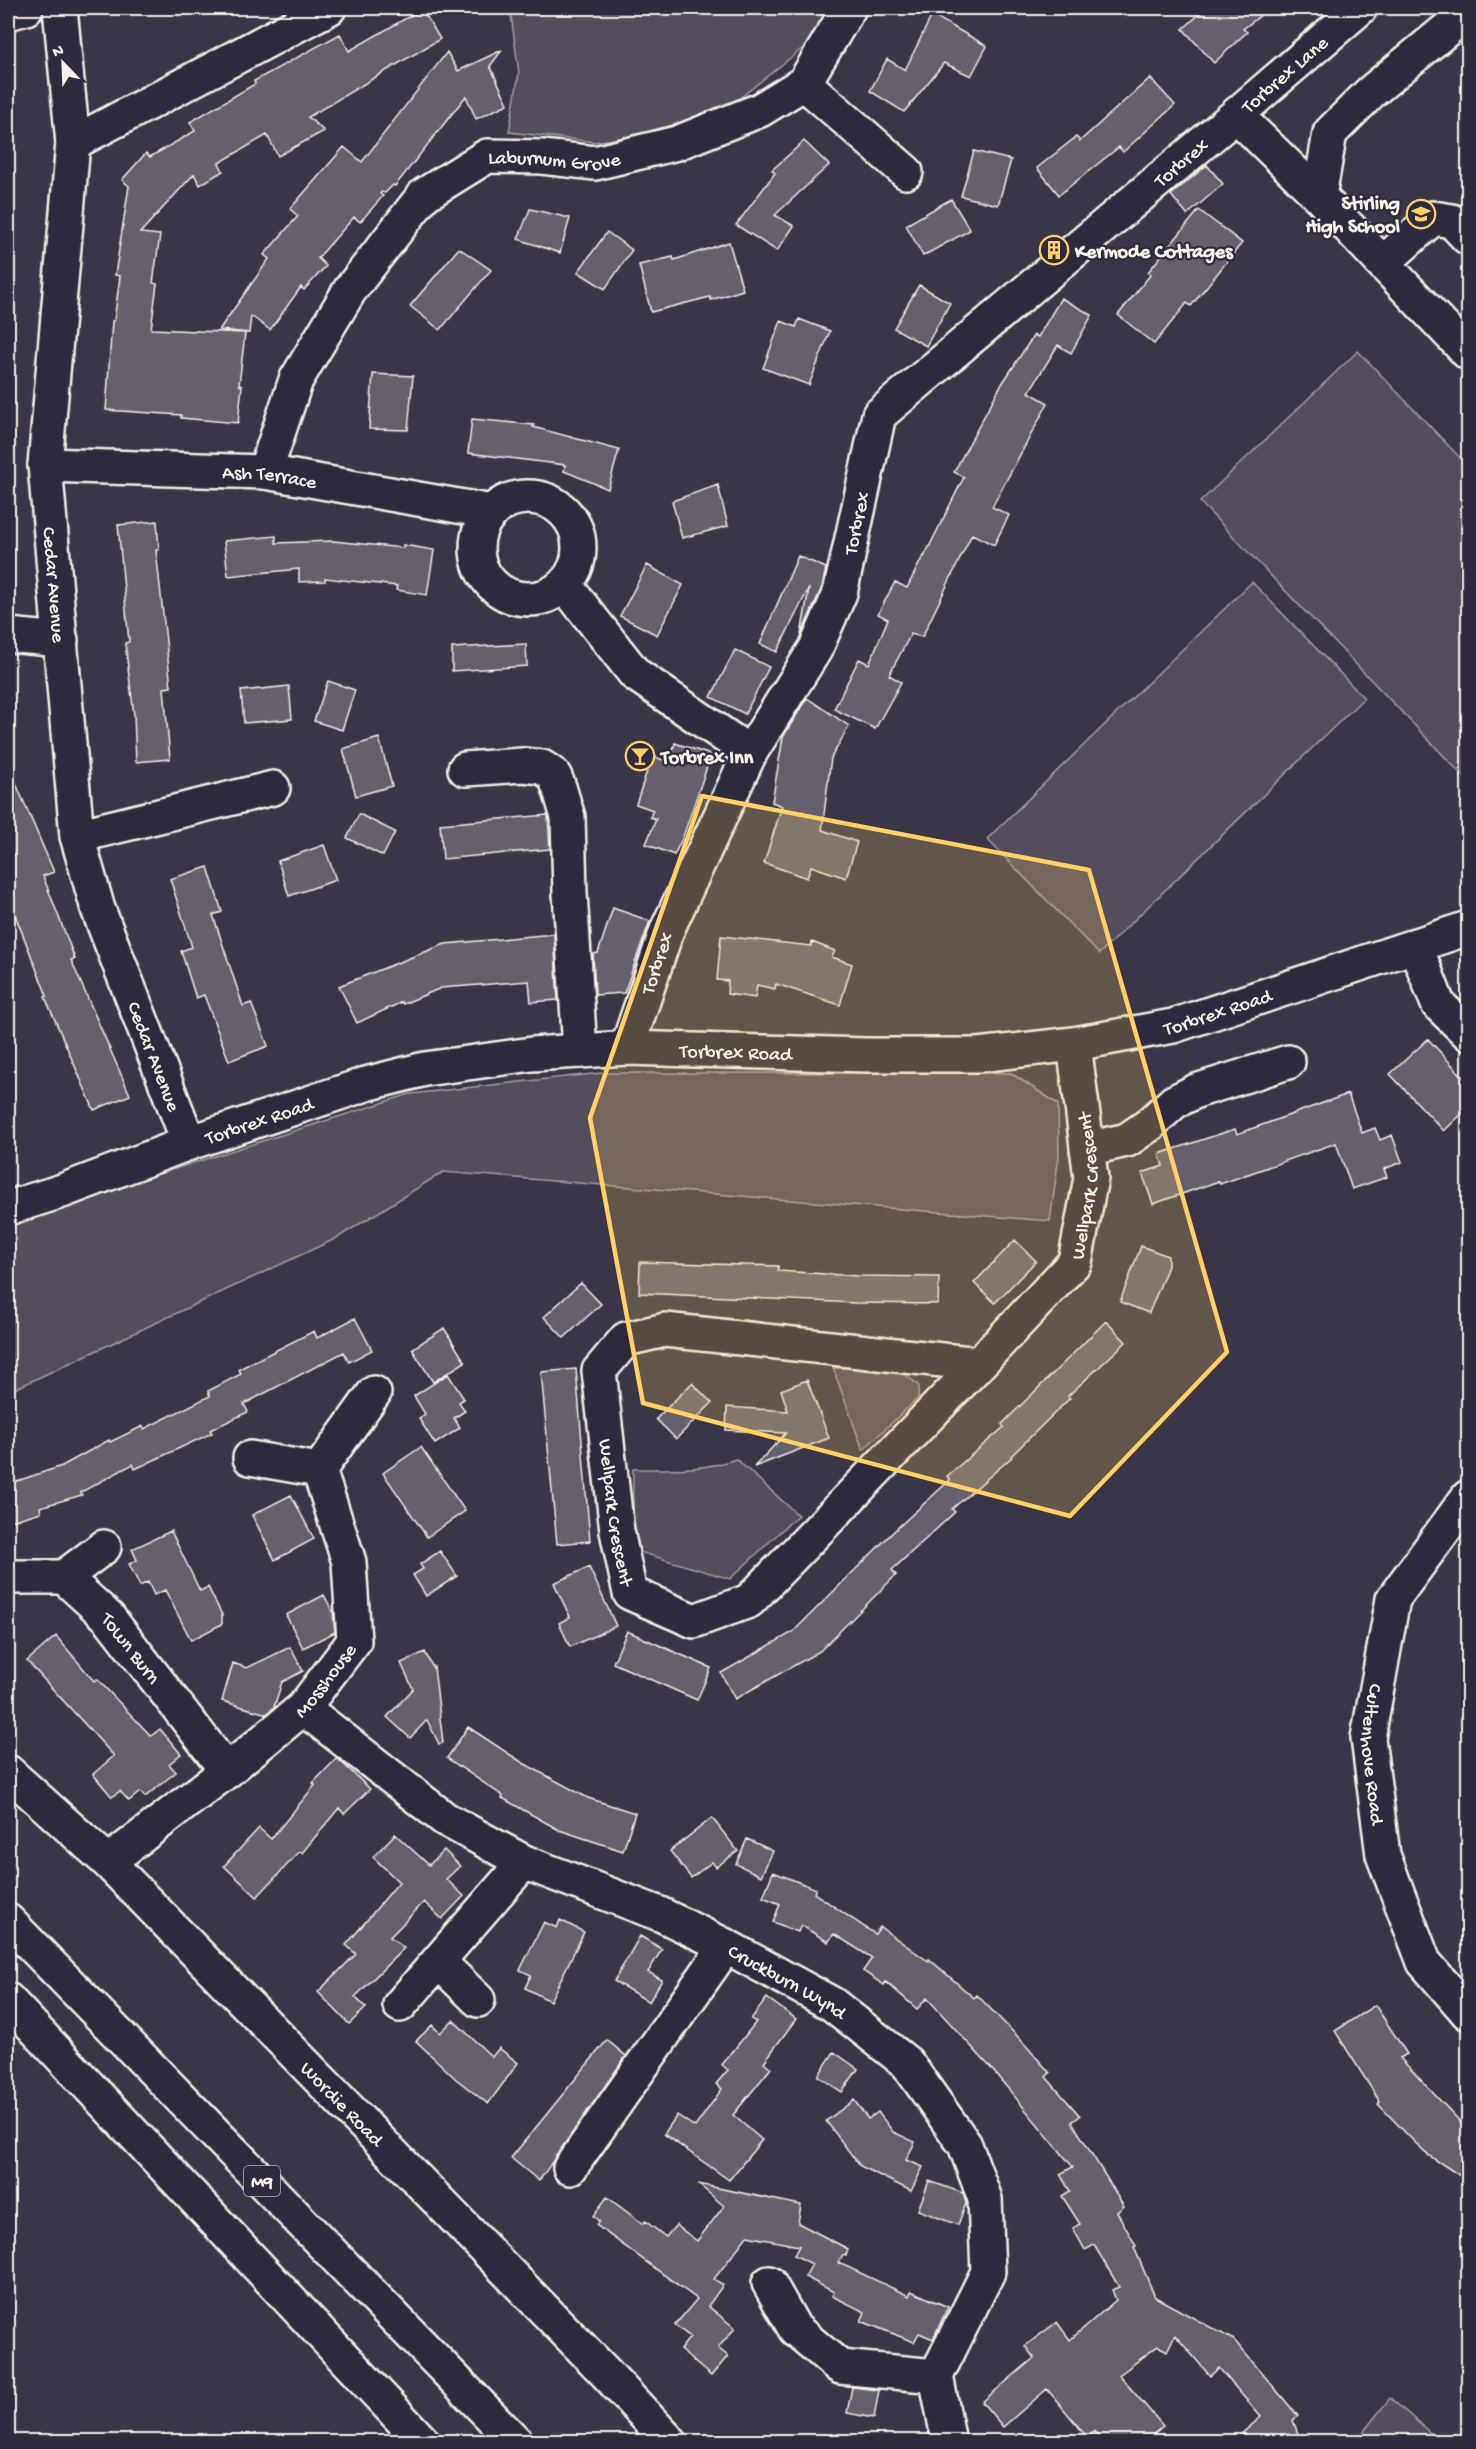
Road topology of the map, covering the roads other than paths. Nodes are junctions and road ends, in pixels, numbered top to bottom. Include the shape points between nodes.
1 (26, 8) edge
2 (60, 8) edge
3 (329, 8) edge
4 (849, 8) edge
5 (1360, 8) edge
6 (8, 12) edge
7 (1468, 12) edge
8 (804, 83) junction
9 (1236, 115) junction
10 (73, 143) junction
11 (906, 172) dead end
12 (1319, 196) junction
13 (1468, 238) edge
14 (1383, 263) junction
15 (1468, 353) edge
16 (45, 465) junction
17 (265, 472) junction
18 (492, 512) junction
19 (565, 585) junction
20 (8, 635) edge
21 (61, 640) junction
22 (750, 753) junction
23 (465, 769) dead end
24 (273, 788) dead end
25 (77, 836) junction
26 (1468, 928) edge
27 (1415, 945) junction
28 (1468, 1033) edge
29 (1074, 1044) junction
30 (627, 1048) junction
31 (580, 1051) junction
32 (1288, 1062) dead end
33 (189, 1143) junction
34 (1087, 1149) junction
35 (8, 1208) edge
36 (979, 1364) junction
37 (374, 1393) dead end
38 (250, 1458) dead end
39 (319, 1470) junction
40 (1468, 1497) edge
41 (104, 1547) dead end
42 (8, 1577) edge
43 (64, 1577) junction
44 (303, 1708) junction
45 (227, 1771) junction
46 (8, 1772) edge
47 (108, 1862) junction
48 (524, 1862) junction
49 (8, 1921) edge
50 (726, 1946) junction
51 (439, 1962) junction
52 (8, 2000) edge
53 (478, 2000) dead end
54 (400, 2005) dead end
55 (1468, 2013) edge
56 (570, 2168) dead end
57 (769, 2283) dead end
58 (936, 2376) junction
59 (423, 2442) edge
60 (516, 2442) edge
61 (670, 2442) edge
62 (949, 2442) edge

1 - 6 main road
2 - 10 main road, Cedar Avenue
3 - 10 main road
4 - 8 main road, Laburnum Grove
5 - 9 main road, Torbrex Lane
7 - 12 main road via 1371,92 1330,133
8 - 11 main road
8 - 17 main road, Laburnum Grove via 760,110 677,142 595,163 487,156 424,195 350,290 296,380
9 - 12 main road
9 - 22 main road, Torbrex via 879,415 840,593 816,648
10 - 16 main road, Cedar Avenue
12 - 14 main road
13 - 14 main road via 1452,221 1433,218
14 - 15 main road
16 - 17 main road, Ash Terrace
16 - 21 main road, Cedar Avenue
17 - 18 main road, Ash Terrace
18 - 19 main road via 518,498 546,500 559,507 573,524 580,545 576,566
18 - 19 main road via 482,525 477,548 482,572 492,585 520,599 544,597
19 - 22 main road via 635,674
20 - 21 main road
21 - 25 main road, Cedar Avenue
22 - 30 main road, Torbrex via 667,930
23 - 31 main road via 542,767 554,776 559,787 568,817
24 - 25 main road
25 - 33 main road, Cedar Avenue via 98,909
26 - 27 main road, Torbrex Road
27 - 28 main road via 1438,1004
27 - 29 main road, Torbrex Road via 1173,1026
29 - 30 main road, Torbrex Road via 978,1055
29 - 34 main road, Wellpark Crescent
30 - 31 main road, Torbrex Road
31 - 33 main road, Torbrex Road via 425,1069 366,1084
32 - 34 main road via 1196,1091 1174,1102 1128,1140
33 - 35 main road, Torbrex Road
34 - 36 main road, Wellpark Crescent via 1091,1178 1075,1262
36 - 36 main road, Wellpark Crescent via 665,1330 626,1339 599,1371 617,1530 630,1593 694,1621 749,1601
37 - 39 main road
38 - 39 main road
39 - 44 main road, Mosshouse via 349,1562 354,1641
40 - 55 main road, Cultenhove Road via 1393,1599 1368,1738 1383,1855 1424,1962
41 - 43 main road
42 - 43 main road
43 - 45 main road, Town Burn via 109,1618
44 - 45 main road, Mosshouse
44 - 48 main road, Cruckburn Wynd via 445,1819
45 - 47 main road, Mosshouse
46 - 47 main road, Wordie Road
47 - 61 main road, Wordie Road
48 - 50 main road, Cruckburn Wynd via 660,1914
48 - 51 main road
49 - 60 main road, M9
50 - 56 main road
50 - 58 main road, Cruckburn Wynd via 832,2004 907,2063 965,2145 985,2199 988,2272
51 - 53 main road
51 - 54 main road
52 - 59 main road
57 - 58 main road via 795,2329 840,2367
58 - 62 main road

